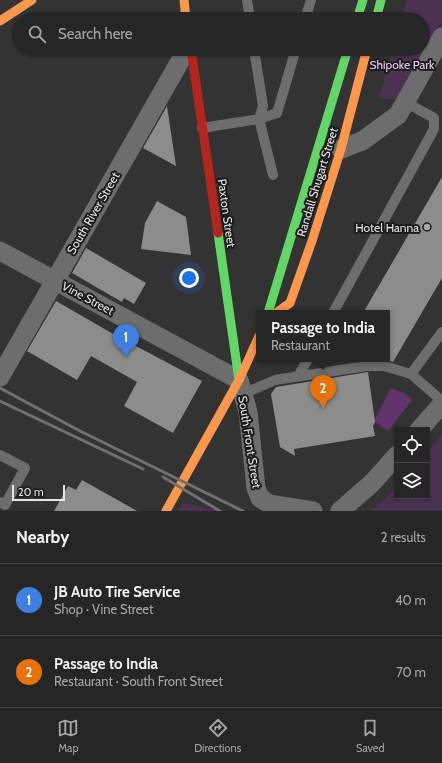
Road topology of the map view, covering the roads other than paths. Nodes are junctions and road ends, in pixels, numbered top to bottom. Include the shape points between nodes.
1 (32, 0) edge
2 (184, 0) edge
3 (247, 0) edge
4 (311, 0) edge
5 (363, 0) edge
6 (381, 0) edge
7 (14, 12) edge
8 (185, 12) edge
9 (249, 12) edge
10 (307, 12) edge
11 (359, 12) edge
12 (378, 12) edge
13 (12, 13) edge
14 (0, 21) edge
15 (442, 37) edge
16 (183, 56) edge
17 (192, 56) edge
18 (255, 56) edge
19 (294, 56) edge
20 (346, 56) edge
21 (365, 56) edge
22 (405, 102) junction
23 (259, 119) junction
24 (202, 128) junction
25 (341, 150) junction
26 (272, 175) dead end
27 (0, 251) edge
28 (54, 280) junction
29 (269, 310) edge
30 (280, 310) edge
31 (335, 310) edge
32 (442, 332) edge
33 (256, 344) edge
34 (5, 355) edge
35 (306, 362) edge
36 (411, 374) junction
37 (298, 376) junction
38 (0, 377) edge
39 (241, 387) junction
40 (442, 401) edge
41 (442, 404) edge
42 (422, 427) edge
43 (0, 455) edge
44 (394, 458) edge
45 (0, 502) edge
46 (166, 511) edge
47 (312, 511) edge
48 (340, 511) edge

1 - 7 main road
2 - 8 main road
3 - 9 lane
4 - 10 lane
5 - 11 main road
6 - 12 main road
13 - 14 main road
15 - 22 street
16 - 28 street, South River Street
17 - 24 main road, Paxton Street
18 - 23 lane via 262,106
19 - 23 lane via 277,114
20 - 29 main road
21 - 25 main road, Randall Shugart Street
22 - 25 street via 398,115 391,121 362,141
22 - 31 lane via 434,118 434,129
23 - 24 lane
23 - 26 lane
24 - 39 main road, Paxton Street
25 - 30 main road, Randall Shugart Street via 290,303
27 - 28 street, Vine Street
28 - 34 street, South River Street
28 - 39 street, Vine Street
32 - 36 lane
33 - 39 main road, South Front Street
34 - 38 street, South River Street
35 - 37 lane
36 - 37 lane via 384,366 367,366
36 - 40 lane
37 - 39 lane
39 - 46 main road, South Front Street
39 - 47 street, South Front Street via 248,412 256,488 260,498 269,504
41 - 42 street
43 - 45 lane via 25,468 5,504
44 - 48 street via 372,483

